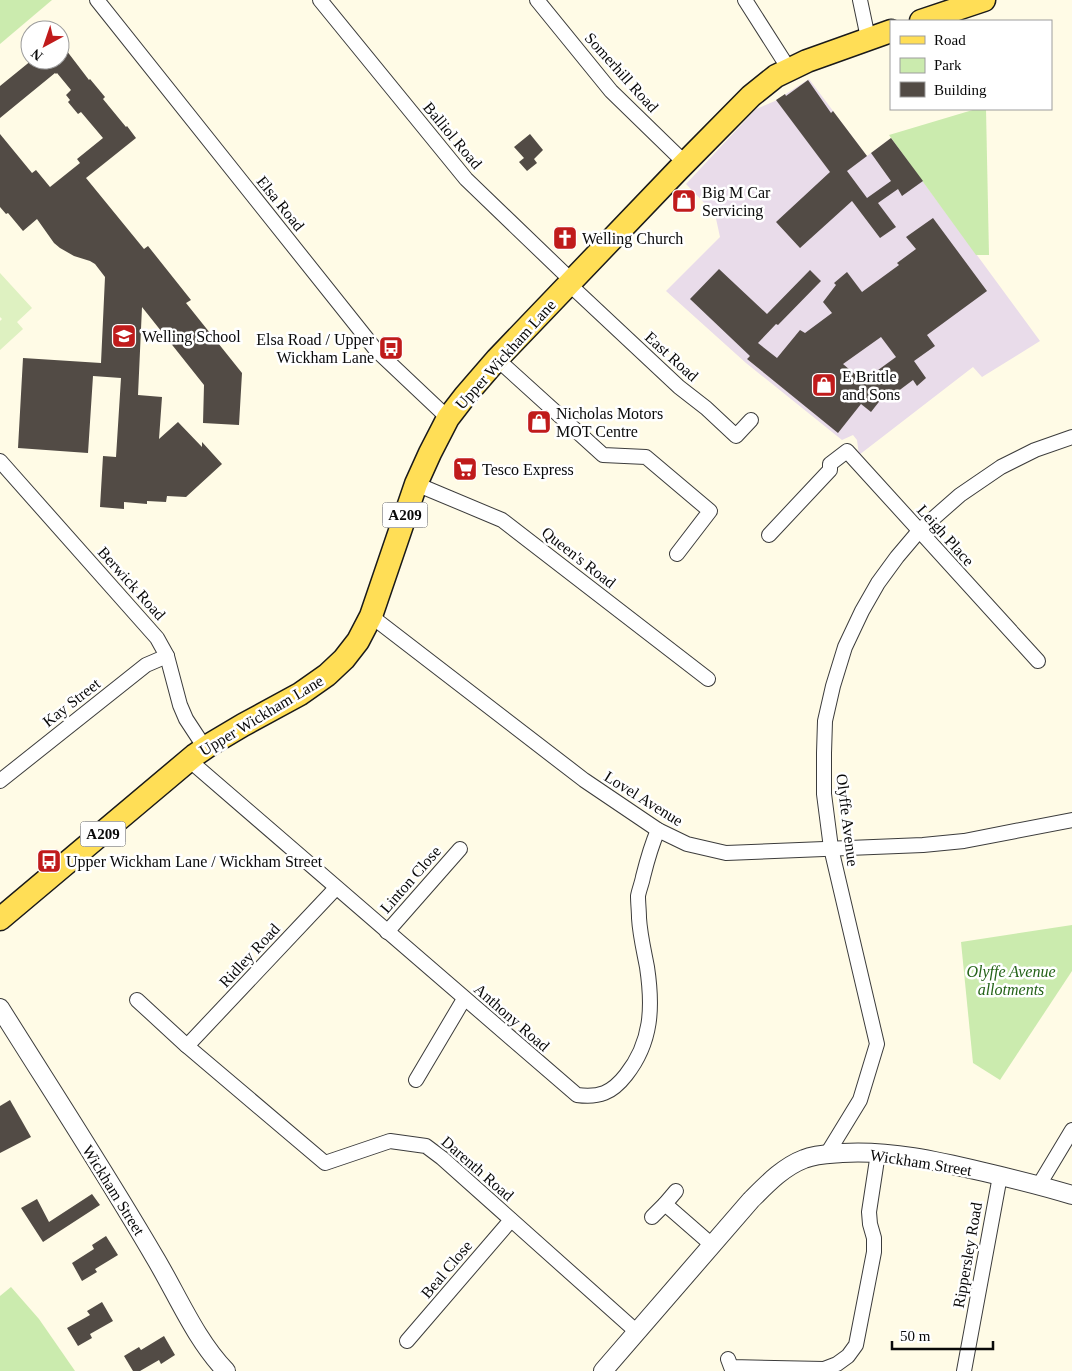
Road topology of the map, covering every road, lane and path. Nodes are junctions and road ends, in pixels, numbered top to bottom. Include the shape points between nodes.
1 (97, 0) edge
2 (320, 0) edge
3 (537, 0) edge
4 (745, 0) edge
5 (860, 0) edge
6 (984, 0) edge
7 (924, 20) edge
8 (890, 31) edge
9 (868, 38) junction
10 (789, 69) junction
11 (685, 163) junction
12 (570, 283) junction
13 (497, 359) junction
14 (448, 418) junction
15 (751, 420) dead end
16 (1072, 437) edge
17 (0, 461) edge
18 (416, 484) junction
19 (919, 531) junction
20 (769, 535) dead end
21 (677, 554) dead end
22 (371, 616) junction
23 (167, 656) junction
24 (1038, 661) dead end
25 (708, 679) dead end
26 (197, 754) junction
27 (0, 781) edge
28 (1072, 820) edge
29 (658, 830) junction
30 (830, 848) junction
31 (460, 849) dead end
32 (336, 888) junction
33 (0, 919) edge
34 (387, 932) junction
35 (464, 999) junction
36 (137, 1000) dead end
37 (0, 1008) edge
38 (187, 1046) junction
39 (416, 1080) dead end
40 (1072, 1130) edge
41 (878, 1153) junction
42 (827, 1154) junction
43 (1000, 1176) junction
44 (1038, 1185) junction
45 (676, 1191) dead end
46 (1072, 1195) edge
47 (665, 1204) junction
48 (652, 1217) dead end
49 (511, 1220) junction
50 (712, 1244) junction
51 (637, 1332) junction
52 (408, 1341) dead end
53 (728, 1359) dead end
54 (226, 1371) edge
55 (603, 1371) edge
56 (964, 1371) edge

1 - 14 street, Elsa Road via 376,350
2 - 12 street, Balliol Road via 466,179
3 - 11 street, Somerhill Road via 611,91
4 - 10 street
5 - 9 street
6 - 7 main road
8 - 9 main road, Upper Wickham Lane / A209
9 - 10 main road, Upper Wickham Lane / A209
10 - 11 main road, Upper Wickham Lane / A209 via 751,96
11 - 12 main road, Upper Wickham Lane / A209
12 - 13 main road, Upper Wickham Lane / A209
12 - 15 street, East Road via 679,387 736,436
13 - 14 main road, Upper Wickham Lane / A209
13 - 21 street via 603,455 646,456 710,511
14 - 18 main road, Upper Wickham Lane / A209
16 - 19 street, Olyffe Avenue via 1001,467 960,495
17 - 23 street, Berwick Road via 153,633
18 - 22 main road, Upper Wickham Lane / A209
18 - 25 street, Queen's Road via 502,520
19 - 20 street, Leigh Place via 847,451 830,464 830,470
19 - 24 street, Leigh Place
19 - 30 street, Olyffe Avenue via 878,583 862,611 845,647 833,686 825,721 824,754 824,794
22 - 26 main road, Upper Wickham Lane / A209 via 358,641 327,675
22 - 29 street, Lovel Avenue via 584,780
23 - 26 street, Berwick Road
23 - 27 street, Kay Street via 146,665
26 - 32 street, Anthony Road
26 - 33 main road, Upper Wickham Lane / A209
28 - 30 street, Lovel Avenue via 964,841
29 - 30 street, Lovel Avenue via 688,844 726,853
29 - 35 street, Anthony Road via 638,896 651,1005 649,1025 642,1049 617,1086 604,1094 577,1095
30 - 42 street, Olyffe Avenue via 877,1044 860,1100
31 - 34 street, Linton Close
32 - 34 street, Anthony Road
32 - 38 street, Ridley Road
34 - 35 street, Anthony Road
35 - 39 street
36 - 38 street, Darenth Road
37 - 54 street, Wickham Street via 106,1176 201,1338
38 - 49 street, Darenth Road via 325,1164 390,1141 426,1146
40 - 44 street
41 - 42 street, Wickham Street
41 - 43 street, Wickham Street via 945,1162
41 - 53 street via 869,1212 874,1252 856,1345 848,1356 824,1369 810,1370 731,1368
42 - 50 street, Wickham Street via 805,1158 770,1181
43 - 44 street, Wickham Street
43 - 56 street, Rippersley Road
44 - 46 street, Wickham Street
45 - 47 street
47 - 48 street
47 - 50 street
49 - 51 street, Darenth Road
49 - 52 street, Beal Close
50 - 51 street, Wickham Street
51 - 55 street, Wickham Street

